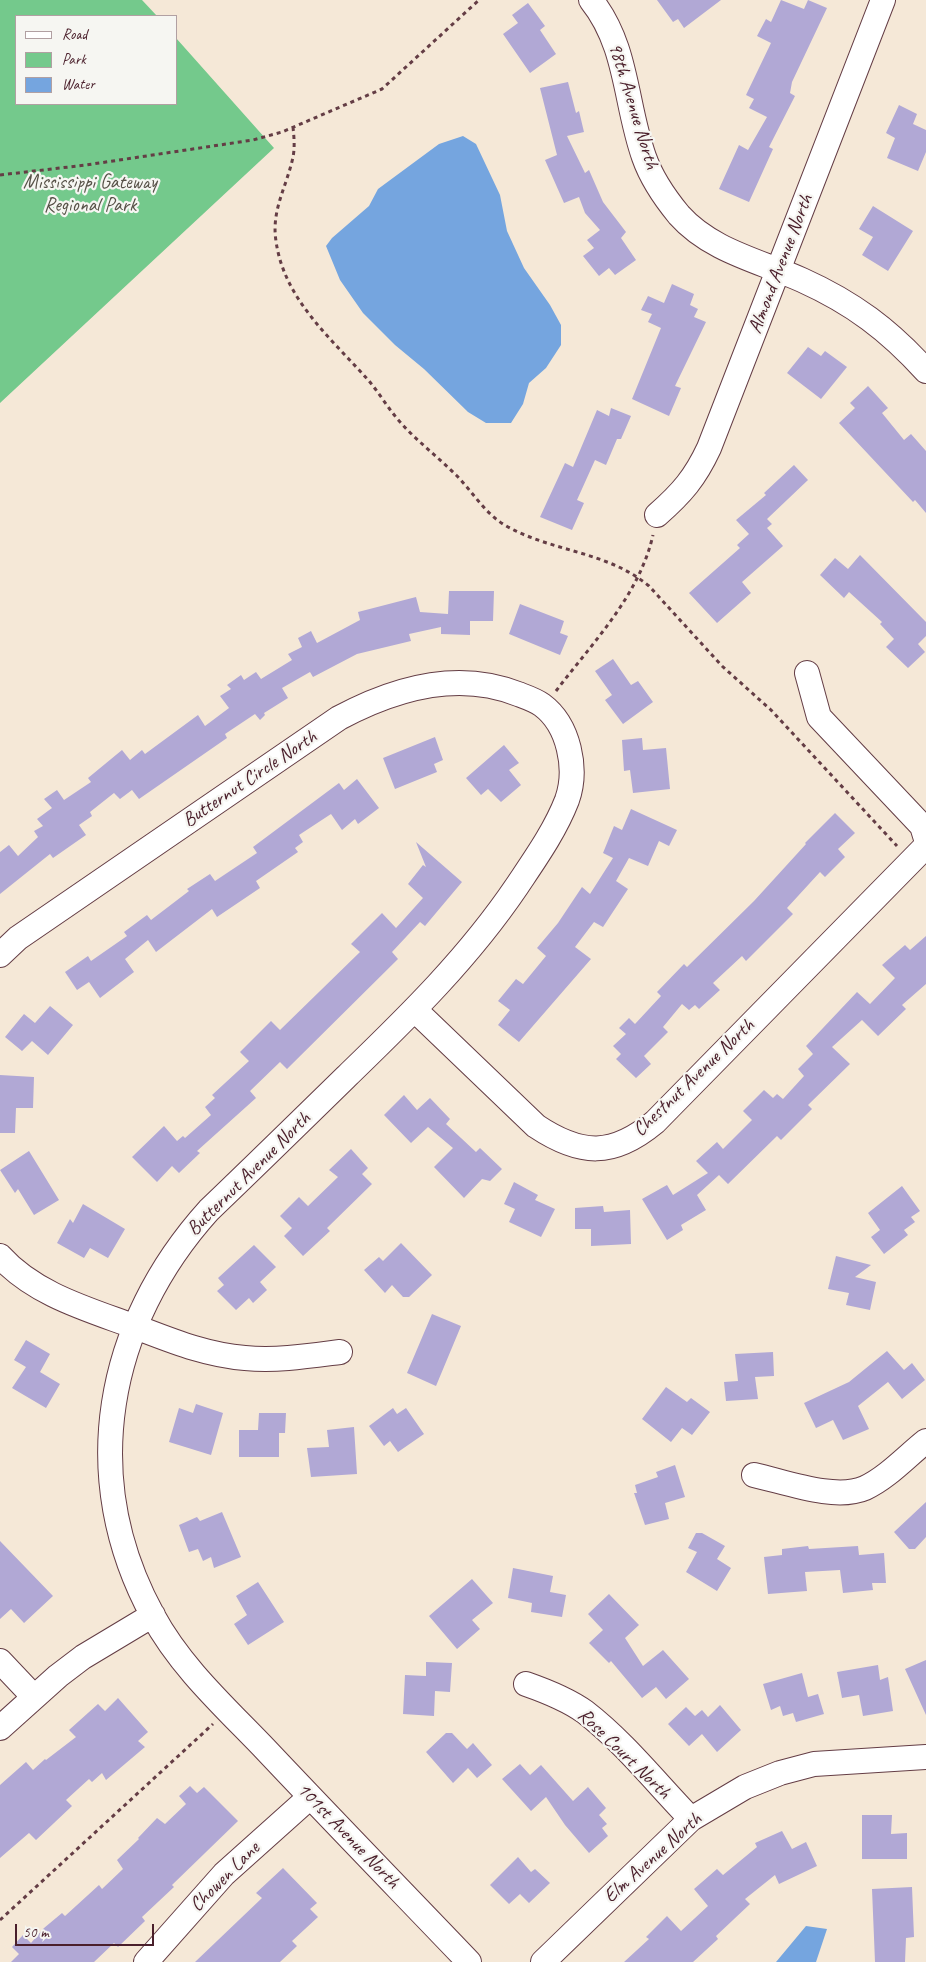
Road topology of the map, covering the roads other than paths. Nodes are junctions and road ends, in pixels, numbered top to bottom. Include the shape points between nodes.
1 (591, 0) edge
2 (883, 0) edge
3 (778, 269) junction
4 (926, 371) edge
5 (657, 515) road end
6 (807, 673) dead end
7 (528, 698) joint
8 (926, 839) edge
9 (918, 853) edge
10 (0, 955) edge
11 (415, 1010) junction
12 (0, 1256) edge
13 (135, 1327) junction
14 (340, 1352) dead end
15 (926, 1440) edge
16 (754, 1475) dead end
17 (153, 1615) junction
18 (0, 1661) edge
19 (526, 1684) dead end
20 (34, 1697) junction
21 (228, 1710) joint
22 (0, 1728) edge
23 (926, 1757) edge
24 (310, 1796) junction
25 (691, 1819) junction
26 (146, 1962) edge
27 (469, 1962) edge
28 (543, 1962) edge

1 - 3 street, 98th Avenue North via 616,42 644,157 659,187 680,216 699,232 724,248
2 - 3 street, Almond Avenue North
3 - 4 street, 98th Avenue North via 838,297 869,317 896,338
3 - 5 street, Almond Avenue North via 698,472 685,490
6 - 8 street via 819,717 922,826
7 - 10 street, Butternut Circle North via 494,687 452,684 427,685 364,704 18,938
7 - 11 street, Butternut Avenue North via 542,705 564,734 571,763 567,799 556,823 507,901 456,967
9 - 11 street, Chestnut Avenue North via 655,1122 635,1138 609,1147 583,1148 558,1140 536,1126
11 - 13 street, Butternut Avenue North via 185,1238 156,1281
12 - 13 street via 34,1284 70,1303
13 - 14 street via 180,1345 245,1358 281,1359
13 - 17 street, Butternut Avenue North via 116,1385 111,1463 118,1518 126,1548
15 - 16 street via 880,1479 850,1493 833,1493
17 - 20 street via 83,1657
17 - 21 street, Butternut Avenue North via 181,1657
18 - 20 street
19 - 25 street, Rose Court North via 555,1695 584,1712
20 - 22 street
21 - 24 street, 101st Avenue North
23 - 25 street, Elm Avenue North via 838,1762 788,1771 745,1787
24 - 26 street, Chowen Lane via 224,1874
24 - 27 street, 101st Avenue North
25 - 28 street, Elm Avenue North

